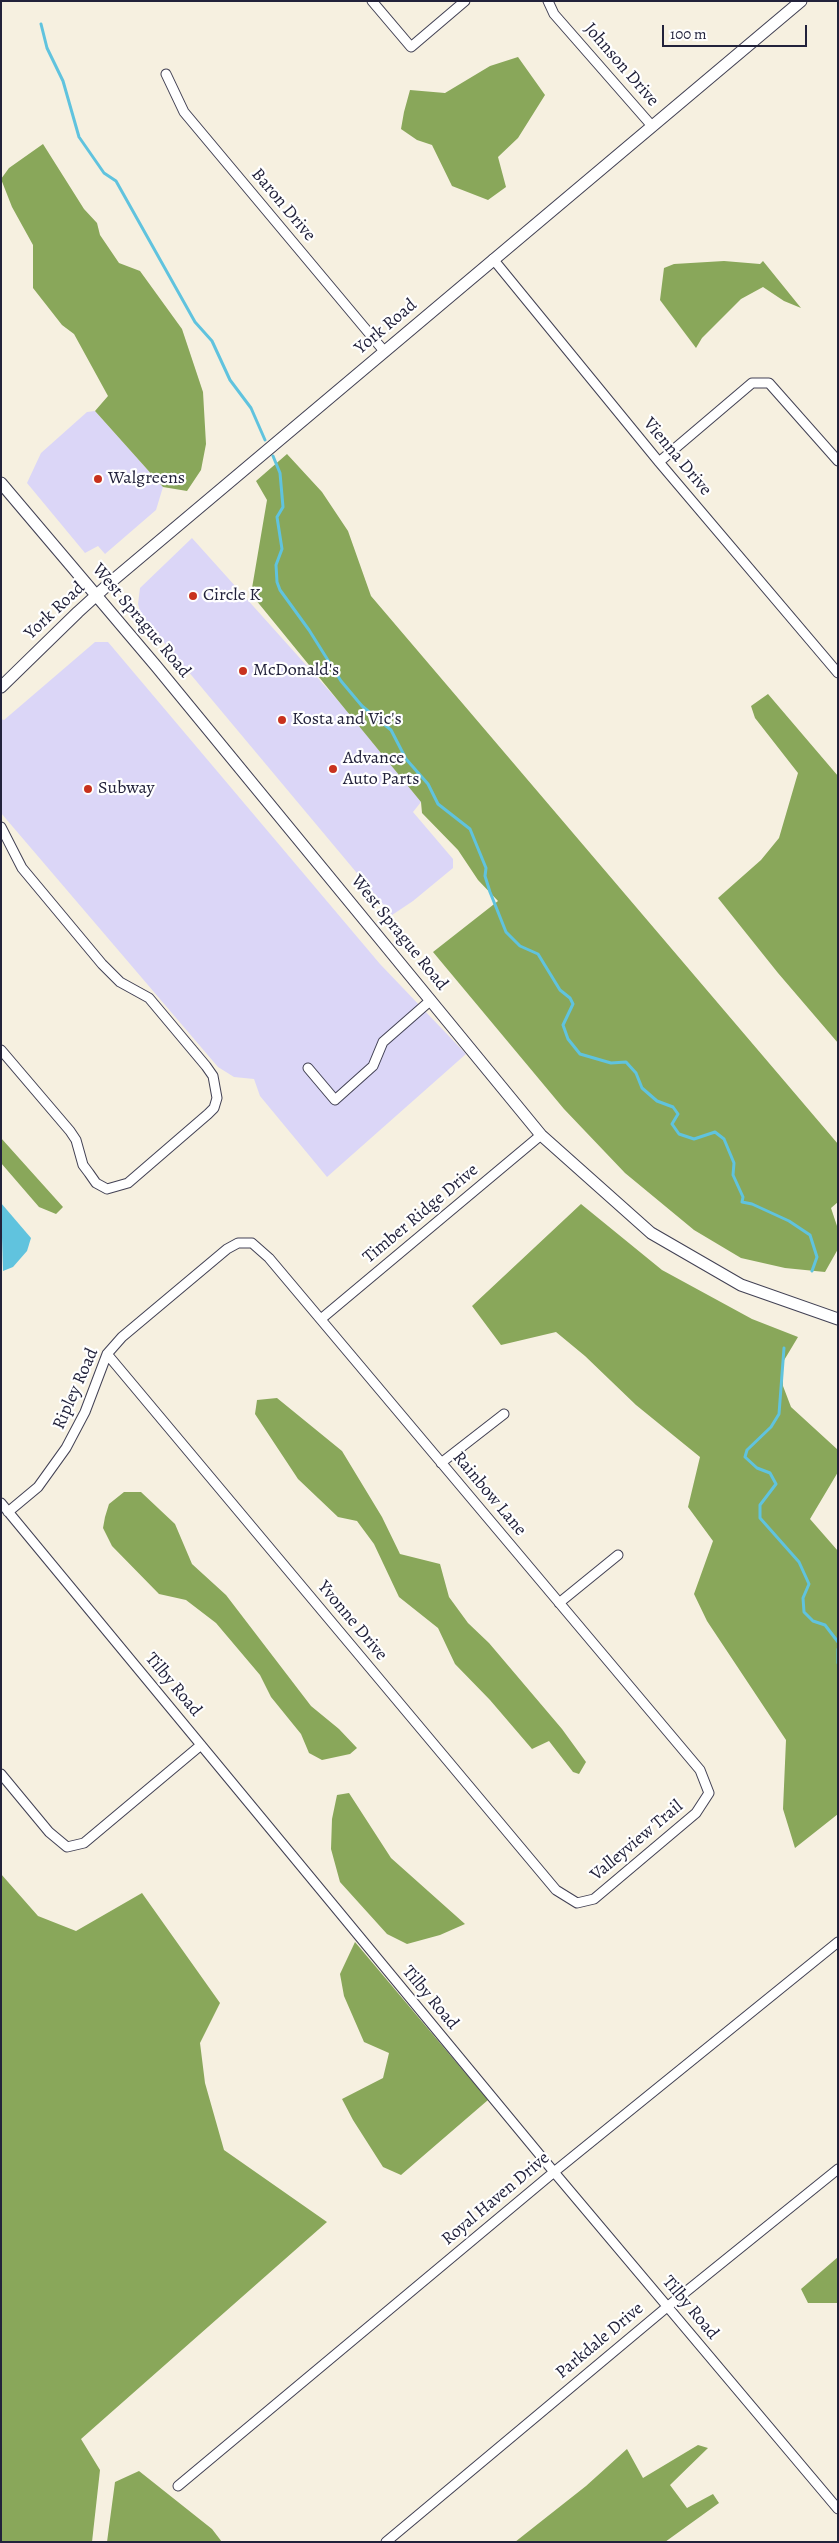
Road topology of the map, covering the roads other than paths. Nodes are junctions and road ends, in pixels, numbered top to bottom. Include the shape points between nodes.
1 (372, 1) edge
2 (465, 1) edge
3 (548, 1) edge
4 (801, 1) edge
5 (166, 74) dead end
6 (652, 126) junction
7 (493, 259) junction
8 (384, 351) junction
9 (838, 461) edge
10 (659, 462) junction
11 (1, 483) edge
12 (97, 595) junction
13 (838, 673) edge
14 (1, 687) edge
15 (1, 827) edge
16 (431, 1000) junction
17 (1, 1050) edge
18 (308, 1068) dead end
19 (541, 1135) junction
20 (227, 1249) joint
21 (321, 1319) junction
22 (838, 1319) edge
23 (107, 1354) junction
24 (504, 1414) dead end
25 (442, 1463) junction
26 (1, 1503) edge
27 (8, 1512) junction
28 (618, 1555) dead end
29 (559, 1603) junction
30 (201, 1745) junction
31 (1, 1774) edge
32 (708, 1793) joint
33 (577, 1903) joint
34 (838, 1942) edge
35 (838, 2169) edge
36 (554, 2172) junction
37 (667, 2307) junction
38 (178, 2486) dead end
39 (838, 2509) edge
40 (386, 2542) edge

1 - 2 street via 411,47
3 - 6 street, Johnson Drive via 554,14
4 - 6 street, York Road
5 - 8 street, Baron Drive via 184,112
6 - 7 street, York Road
7 - 8 street, York Road
7 - 10 street, Vienna Drive
8 - 12 street, York Road
9 - 10 street via 769,382 752,383
10 - 13 street, Vienna Drive
11 - 12 street, West Sprague Road
12 - 14 street, York Road
12 - 16 street, West Sprague Road
15 - 17 street via 22,868 102,964 120,982 149,998 206,1066 213,1076 217,1098 208,1114 128,1183 107,1189 96,1182 83,1165 76,1140 70,1132
16 - 18 street via 383,1042 373,1066 335,1100
16 - 19 street, West Sprague Road
19 - 21 street, Timber Ridge Drive
19 - 22 street, West Sprague Road via 651,1233 741,1285
20 - 21 street, Rainbow Lane via 238,1243 252,1242
20 - 23 street, Ripley Road via 122,1337
21 - 25 street, Rainbow Lane
23 - 27 street, Ripley Road via 85,1412 66,1448 38,1486
23 - 33 street, Yvonne Drive via 556,1890
24 - 25 street
25 - 29 street, Rainbow Lane
26 - 27 street, Tilby Road
27 - 30 street, Tilby Road
28 - 29 street
29 - 32 street, Rainbow Lane via 700,1770
30 - 31 street via 84,1843 67,1847 49,1832
30 - 36 street, Tilby Road
32 - 33 street, Valleyview Trail via 696,1813 594,1899
34 - 36 street, Royal Haven Drive
35 - 37 street, Parkdale Drive
36 - 37 street, Tilby Road
36 - 38 street, Royal Haven Drive
37 - 39 street, Tilby Road
37 - 40 street, Parkdale Drive

